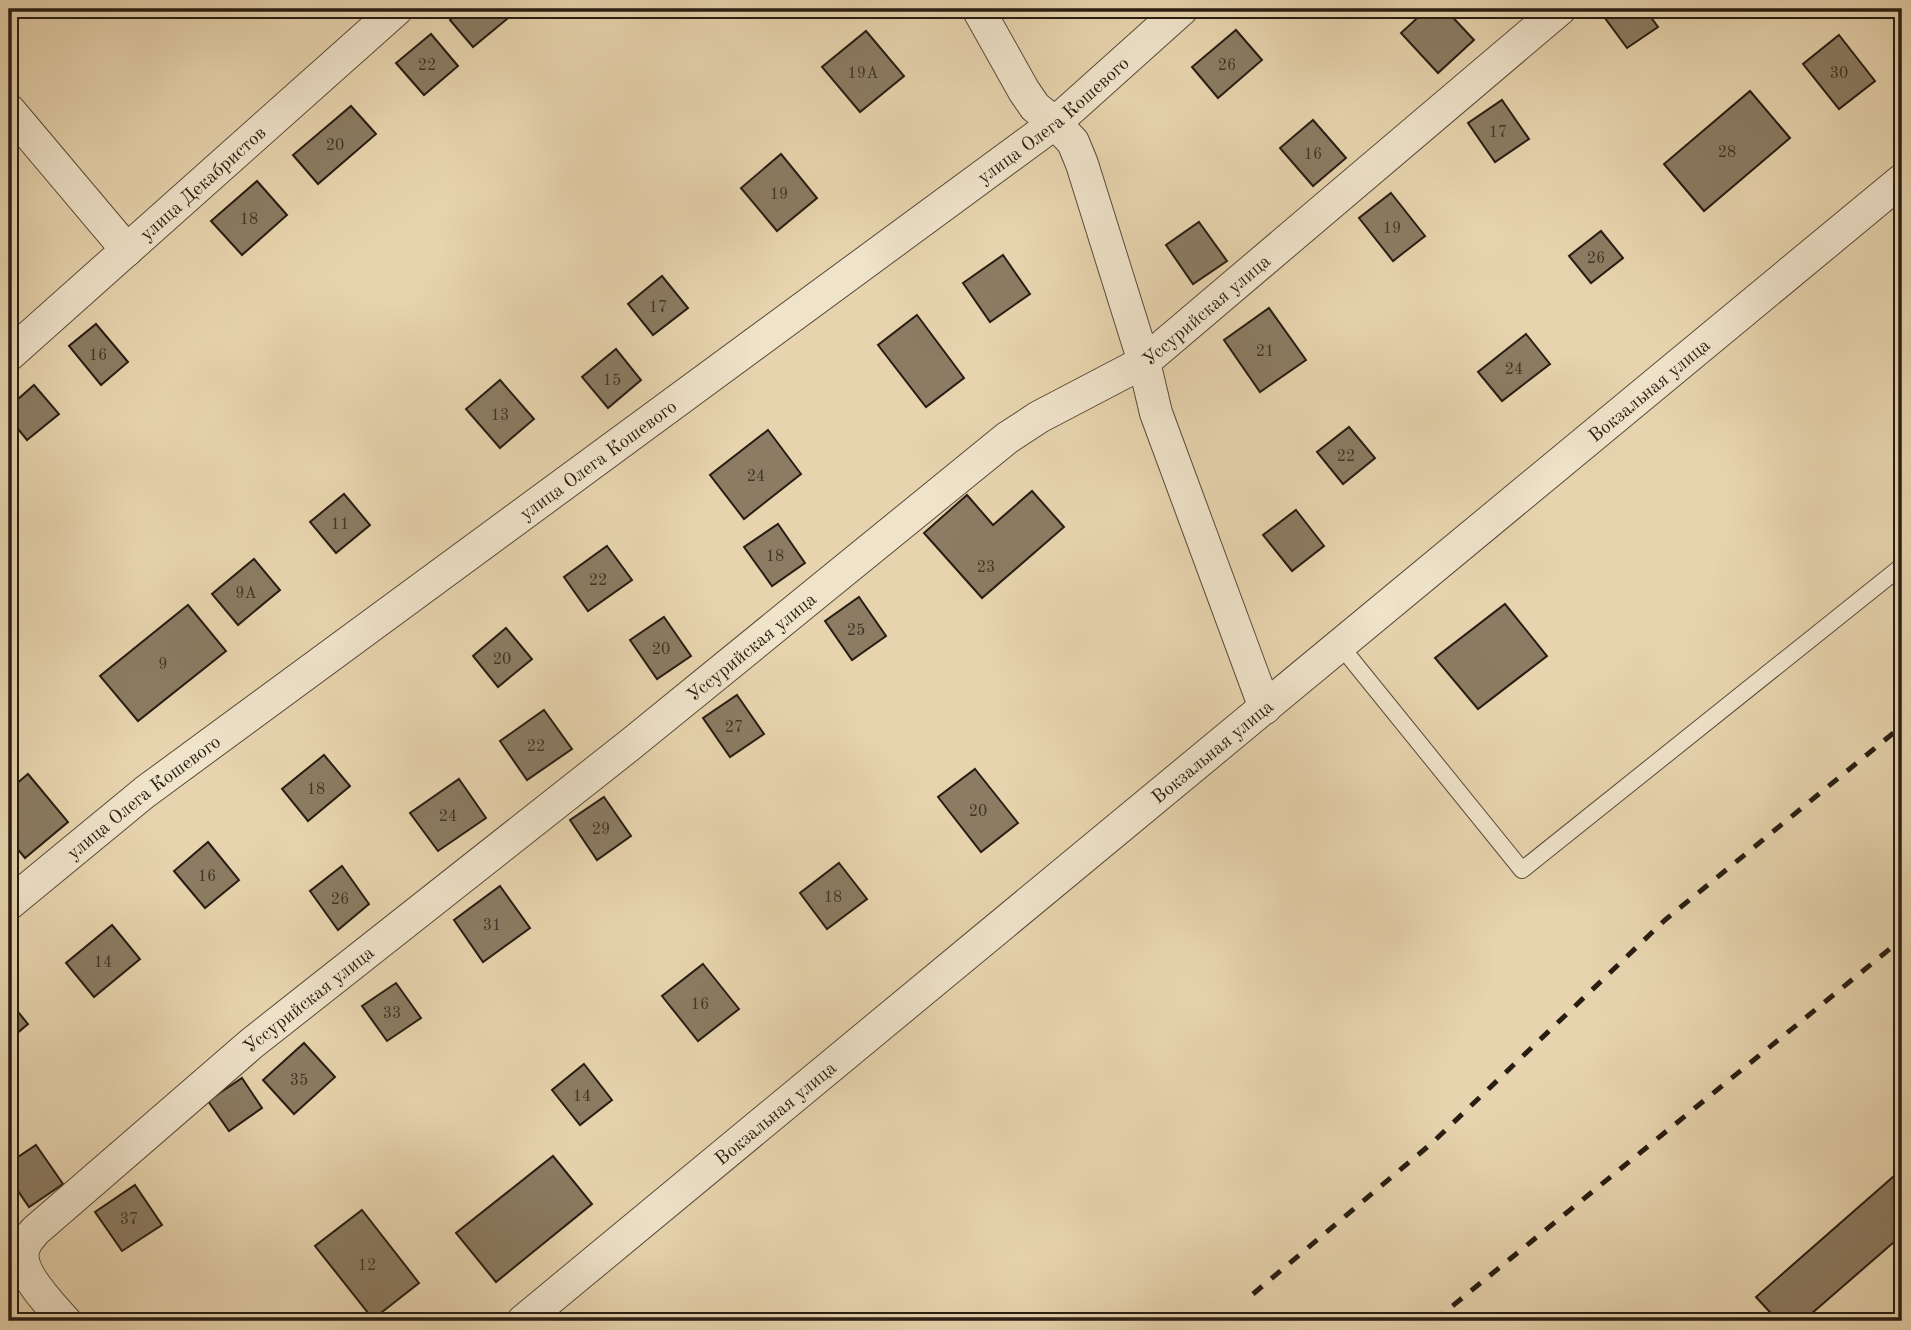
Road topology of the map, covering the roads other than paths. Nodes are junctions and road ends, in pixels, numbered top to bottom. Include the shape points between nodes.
1 (397, 9) edge
2 (978, 9) edge
3 (1182, 9) edge
4 (1560, 9) edge
5 (9, 110) edge
6 (1055, 123) junction
7 (1902, 180) edge
8 (127, 250) junction
9 (9, 355) edge
10 (1144, 362) junction
11 (1902, 566) edge
12 (1339, 645) junction
13 (1265, 708) junction
14 (9, 904) edge
15 (65, 1321) edge
16 (523, 1321) edge

1 - 8 street, улица Декабристов
2 - 6 street via 1024,91
3 - 6 street, улица Олега Кошевого
4 - 10 street, Уссурийская улица
5 - 8 street
6 - 10 street via 1073,142 1082,164
6 - 14 street, улица Олега Кошевого via 145,792
7 - 12 street, Вокзальная улица
8 - 9 street, улица Декабристов
10 - 13 street via 1156,413
10 - 15 street, Уссурийская улица via 1007,438 631,744 251,1044 35,1231 24,1246 23,1262
11 - 12 lane via 1522,870
12 - 13 street, Вокзальная улица
13 - 16 street, Вокзальная улица

